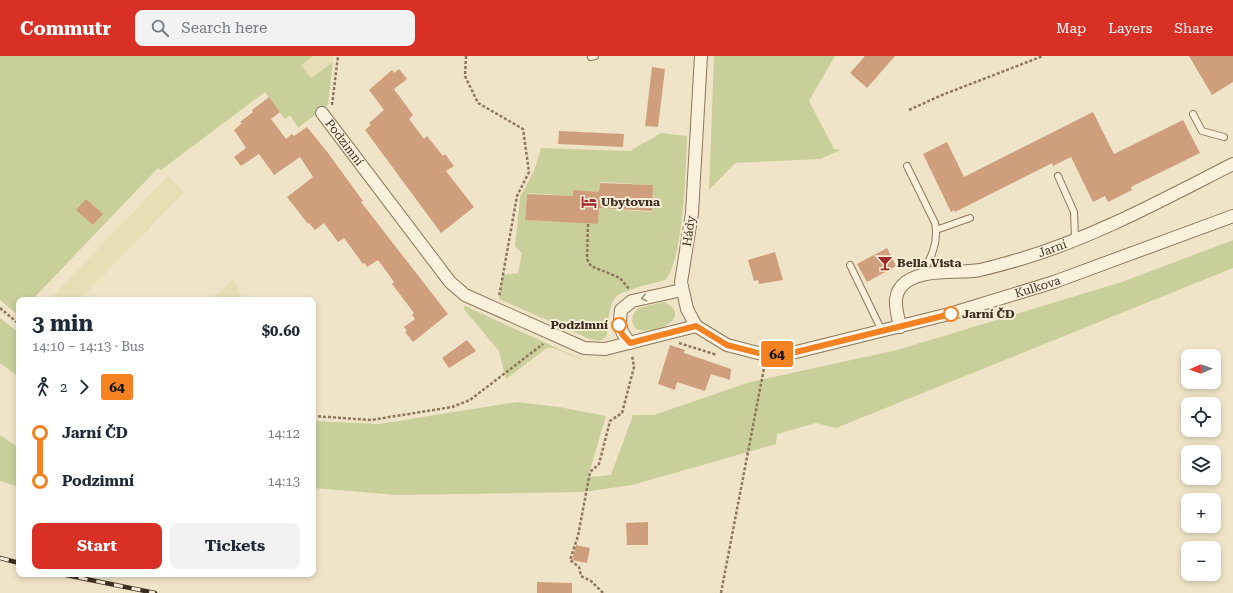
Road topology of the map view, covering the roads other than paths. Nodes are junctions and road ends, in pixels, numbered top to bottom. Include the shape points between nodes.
1 (701, 56) edge
2 (322, 113) dead end
3 (1193, 114) dead end
4 (1224, 137) dead end
5 (1233, 164) edge
6 (907, 166) dead end
7 (1058, 176) dead end
8 (1233, 216) edge
9 (970, 218) dead end
10 (936, 230) junction
11 (1075, 239) junction
12 (850, 265) dead end
13 (920, 276) junction
14 (682, 290) junction
15 (696, 326) junction
16 (900, 327) junction
17 (882, 331) junction
18 (629, 350) junction

1 - 14 street, Hády via 692,213 681,282
2 - 18 street, Podzimní via 456,290 584,348
3 - 4 lane via 1202,131
5 - 11 street, Jarní via 1142,210
6 - 10 lane
7 - 11 lane via 1074,212
8 - 16 street, Kulkova via 1054,282
9 - 10 lane
10 - 13 lane via 933,253
11 - 13 street, Jarní via 1021,259 980,270
12 - 17 lane
13 - 16 street, Jarní via 907,281 898,290 895,303
14 - 15 street, Hády via 687,309
14 -> 18 street via 632,301 621,310 619,325
15 - 17 street, Kulkova via 727,345 766,355 796,352
15 - 18 street, Podzimní
16 - 17 street, Kulkova

